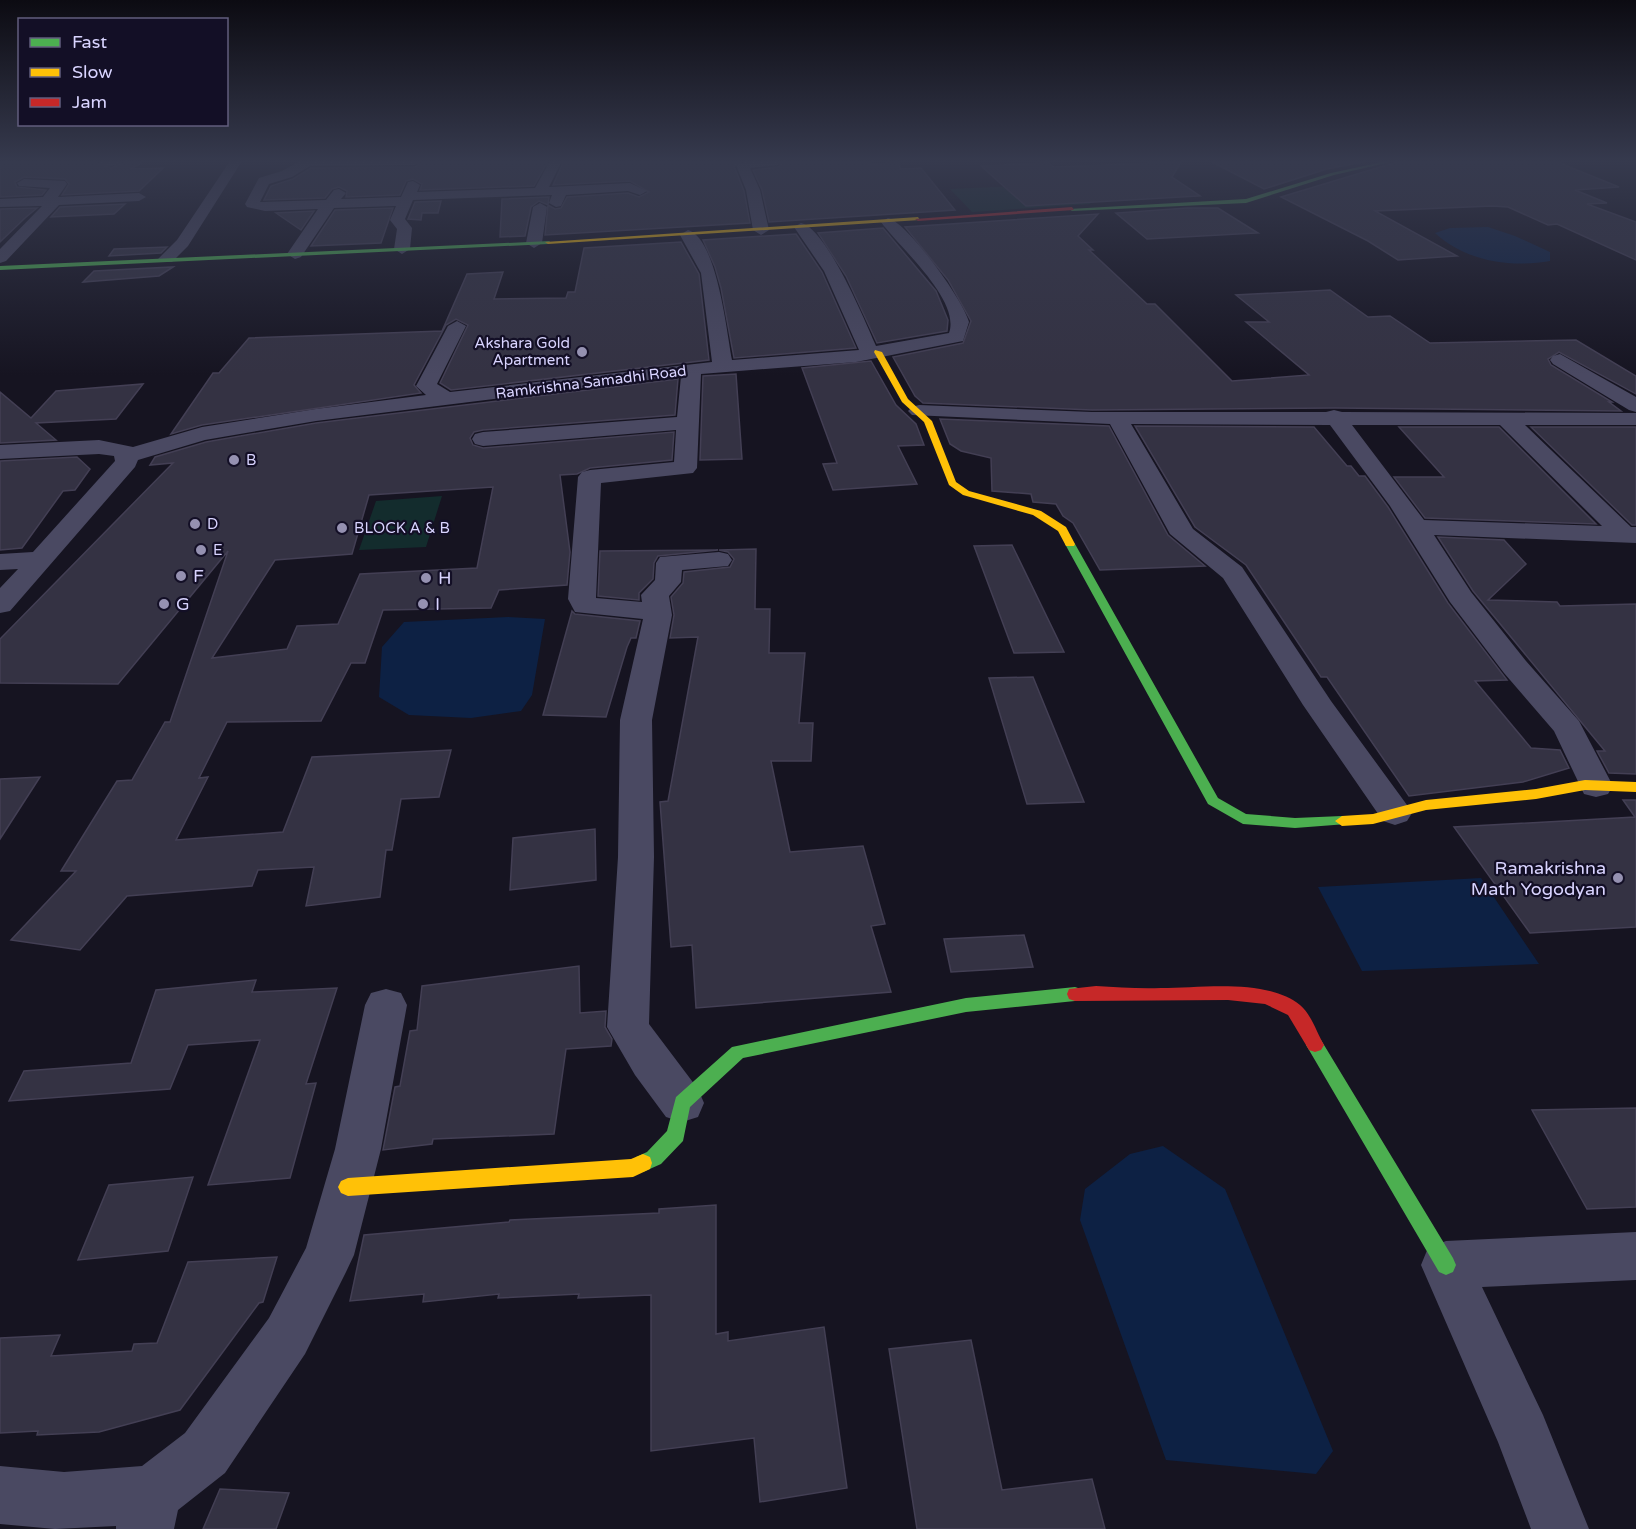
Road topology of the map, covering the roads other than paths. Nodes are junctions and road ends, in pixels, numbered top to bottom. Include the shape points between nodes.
1 (25, 232) edge
2 (190, 232) edge
3 (309, 232) edge
4 (404, 232) edge
5 (536, 232) edge
6 (727, 232) edge
7 (806, 232) edge
8 (898, 232) edge
9 (688, 235) junction
10 (534, 243) junction
11 (402, 249) junction
12 (295, 254) junction
13 (0, 258) edge
14 (166, 259) junction
15 (107, 261) junction
16 (0, 268) edge
17 (457, 326) dead end
18 (874, 353) junction
19 (1560, 360) dead end
20 (723, 368) junction
21 (691, 370) junction
22 (448, 400) junction
23 (1636, 406) edge
24 (919, 411) junction
25 (1334, 417) junction
26 (1117, 418) junction
27 (1506, 418) junction
28 (1636, 419) edge
29 (687, 423) junction
30 (483, 440) dead end
31 (0, 452) edge
32 (126, 456) junction
33 (1415, 528) junction
34 (1631, 535) edge
35 (43, 559) junction
36 (719, 560) dead end
37 (0, 562) edge
38 (0, 605) edge
39 (658, 615) junction
40 (1596, 786) junction
41 (1636, 788) edge
42 (1395, 813) junction
43 (386, 1005) dead end
44 (682, 1103) junction
45 (348, 1186) junction
46 (1636, 1256) edge
47 (1446, 1265) junction
48 (0, 1495) edge
49 (149, 1511) edge
50 (1560, 1529) edge

1 - 13 street
2 - 14 street
3 - 12 street
4 - 11 street
5 - 10 street
6 - 9 main road
7 - 18 street via 817,244
8 - 18 street, Ramkrishna Samadhi Road via 942,289 960,318 960,328 956,337
9 - 10 main road
9 - 20 street via 709,273
10 - 11 main road
11 - 12 main road
12 - 14 main road
13 - 15 main road
14 - 15 main road
15 - 16 main road
17 - 22 street via 426,386
18 - 20 street, Ramkrishna Samadhi Road
18 - 24 main road via 905,400
19 - 23 street
20 - 21 street, Ramkrishna Samadhi Road
21 - 22 street, Ramkrishna Samadhi Road
21 - 29 street
22 - 32 street, Ramkrishna Samadhi Road via 375,407 202,434
24 - 26 street
24 - 42 main road via 928,421 952,483 966,493 1037,513 1062,529 1213,801 1242,819 1285,822 1373,819
25 - 26 street
25 - 27 street
25 - 33 street
26 - 42 street via 1184,534 1233,573 1318,705
27 - 28 street
27 - 34 street
29 - 30 street
29 - 39 street via 685,468 590,477 582,599 585,606 638,609
31 - 32 street via 99,447 124,450
32 - 35 street via 127,462
33 - 34 street
33 - 40 street via 1460,596 1568,728
35 - 37 street
35 - 38 street
36 - 39 street via 669,563 668,582 655,596
39 - 44 street via 636,720 636,856 628,1027
40 - 41 main road
40 - 42 main road via 1426,805
43 - 45 street
44 - 45 main road via 676,1136 654,1158 633,1168
44 - 47 main road via 738,1052 966,1005 1097,992 1233,994 1276,1000 1295,1011
45 - 49 street via 329,1255 287,1336 205,1453
46 - 47 street
47 - 50 street via 1523,1435
48 - 49 street

